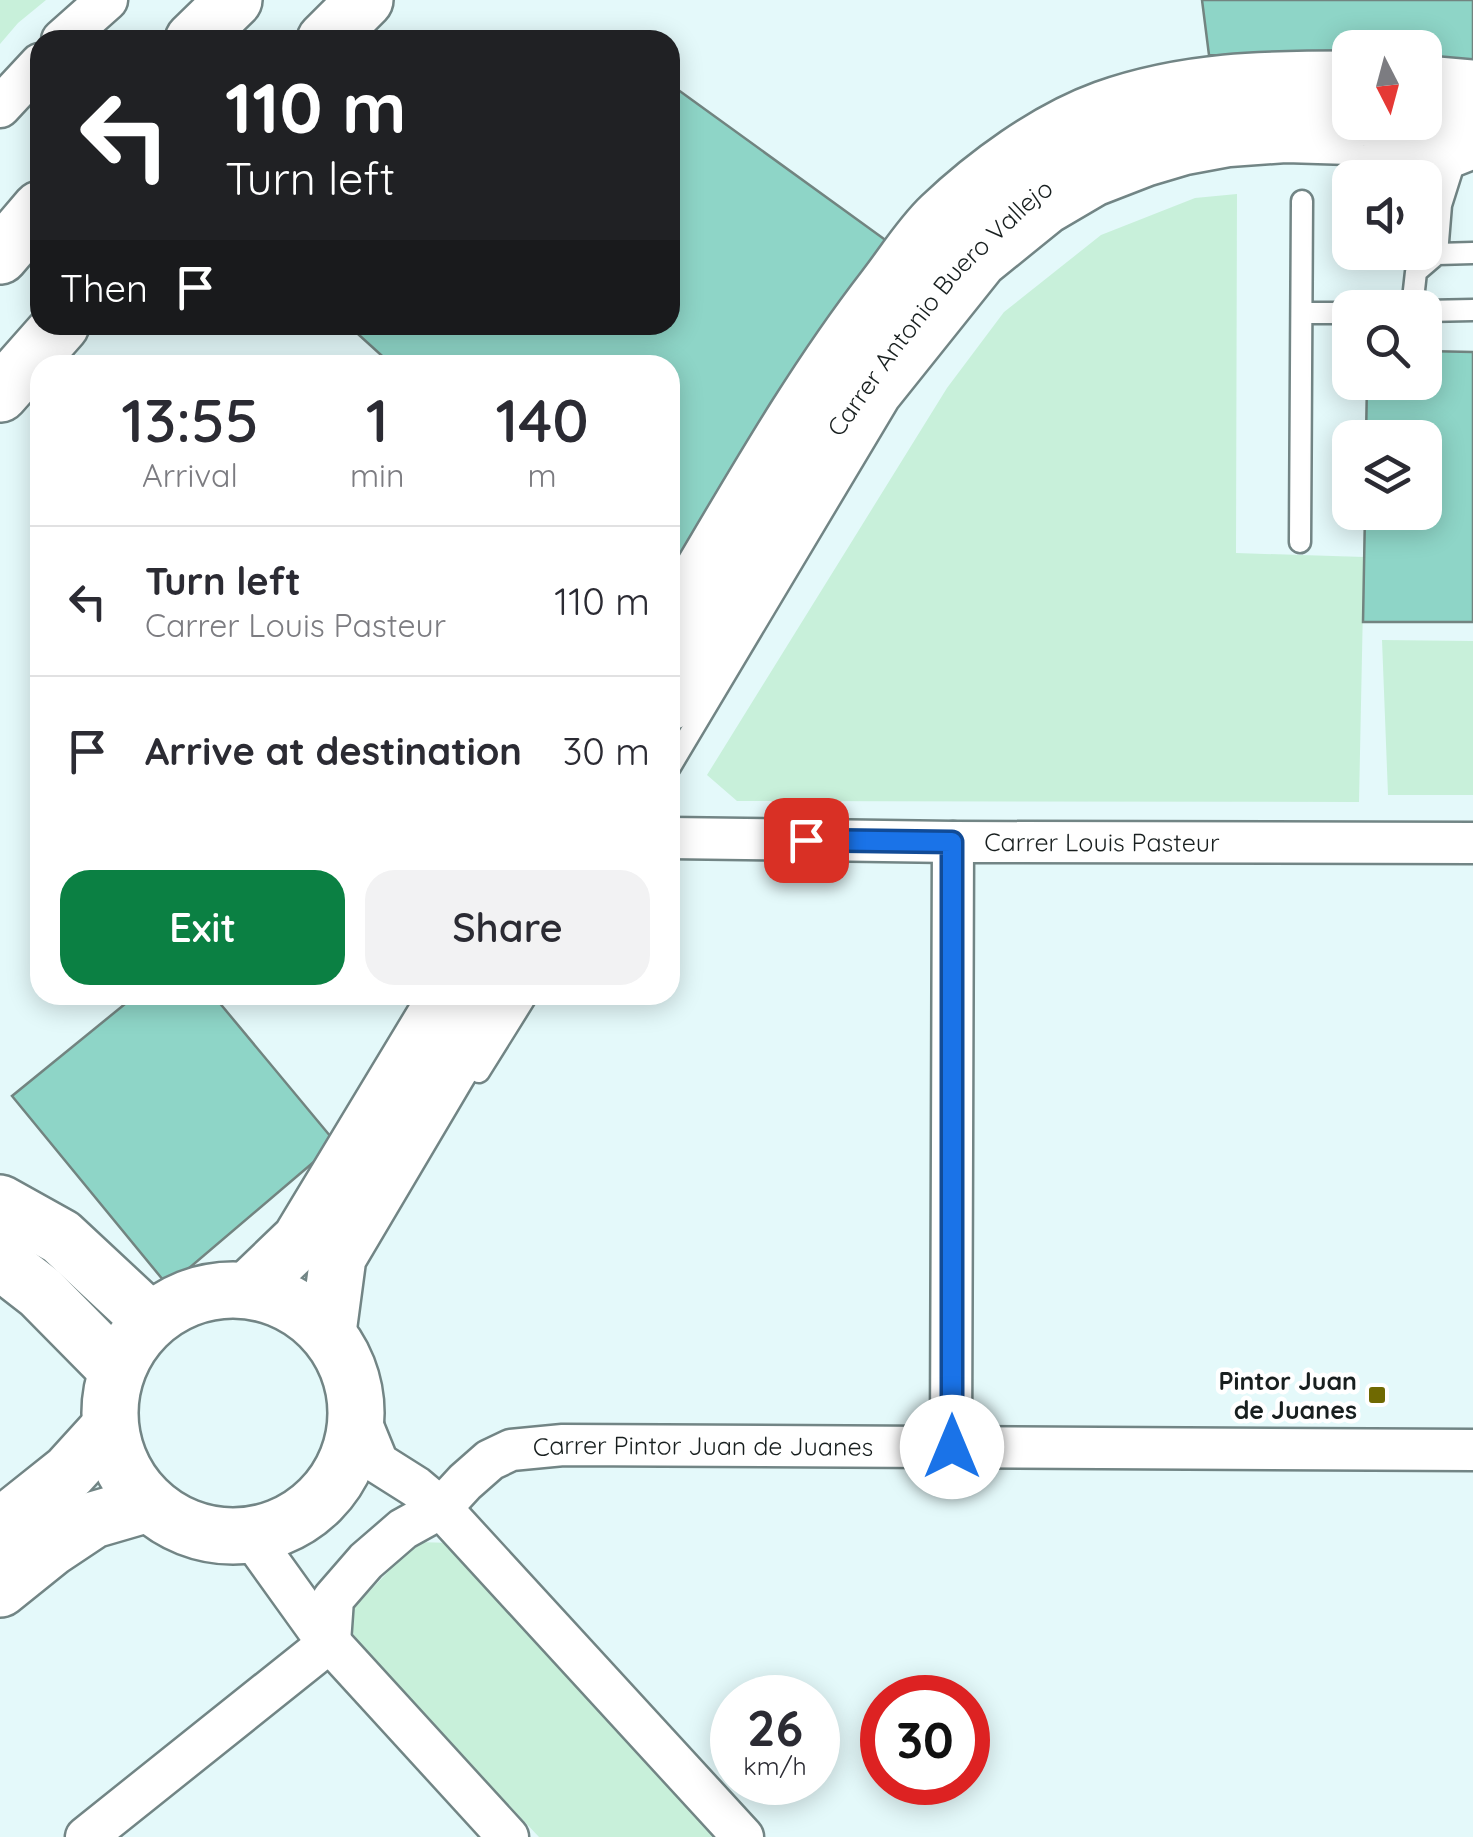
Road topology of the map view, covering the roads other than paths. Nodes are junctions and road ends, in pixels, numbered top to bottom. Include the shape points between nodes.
1 (107, 0) edge
2 (234, 0) edge
3 (365, 0) edge
4 (73, 30) edge
5 (203, 30) edge
6 (335, 30) edge
7 (30, 75) edge
8 (1332, 79) edge
9 (1442, 85) edge
10 (1473, 88) edge
11 (0, 107) edge
12 (1332, 122) edge
13 (1428, 140) edge
14 (1466, 154) edge
15 (1302, 201) dead end
16 (1442, 201) edge
17 (30, 221) edge
18 (1473, 253) edge
19 (1442, 254) edge
20 (0, 256) edge
21 (1473, 310) edge
22 (1442, 311) edge
23 (1332, 313) edge
24 (1302, 314) junction
25 (52, 335) edge
26 (34, 355) edge
27 (30, 360) edge
28 (0, 394) edge
29 (1300, 542) dead end
30 (680, 609) edge
31 (680, 686) edge
32 (680, 750) edge
33 (680, 838) edge
34 (952, 842) junction
35 (1473, 844) edge
36 (442, 1005) edge
37 (487, 1005) edge
38 (522, 1005) edge
39 (467, 1090) dead end
40 (416, 1170) dead end
41 (0, 1202) edge
42 (371, 1202) junction
43 (0, 1260) edge
44 (249, 1289) junction
45 (150, 1320) junction
46 (328, 1332) junction
47 (116, 1369) junction
48 (358, 1414) junction
49 (110, 1428) junction
50 (952, 1447) junction
51 (1473, 1450) edge
52 (148, 1504) junction
53 (440, 1508) junction
54 (250, 1536) junction
55 (4, 1579) edge
56 (330, 1642) junction
57 (500, 1835) edge
58 (86, 1837) edge
59 (743, 1837) edge

1 - 4 street
2 - 5 main road
3 - 6 main road
7 - 11 street
8 - 30 main road, Carrer Antonio Buero Vallejo via 1188,86 1103,110 1005,164 939,219 863,316
9 - 10 main road
12 - 31 main road, Carrer Antonio Buero Vallejo via 1184,129 1072,170 1032,196 956,270 896,344
13 - 14 main road
14 - 16 lane
14 - 32 lane via 1230,156 1150,174 1054,221 992,272 888,402
15 - 24 lane
17 - 20 main road
18 - 19 lane
21 - 22 lane
23 - 24 lane
24 - 29 lane
25 - 26 main road
27 - 28 main road
33 - 34 street, Carrer Louis Pasteur
34 - 35 street, Carrer Louis Pasteur
34 - 50 street
36 - 44 main road via 300,1240
37 - 42 main road
38 - 39 lane
40 - 42 lane
41 - 45 main road via 60,1237
42 - 46 main road via 338,1257
43 - 47 main road
44 - 45 main road via 196,1294
44 - 46 main road via 293,1304
45 - 47 main road
46 - 48 main road via 350,1371
47 - 49 main road
48 - 53 street via 378,1463
48 - 54 main road via 350,1457 326,1494 292,1522
49 - 52 main road via 122,1469
49 - 55 main road via 69,1472
50 - 51 street, Carrer Pintor Juan de Juanes
50 - 53 street, Carrer Pintor Juan de Juanes via 563,1444 511,1450 490,1460
52 - 54 main road via 178,1524
52 - 55 main road via 93,1520
53 - 56 street, Carrer Pintor Juan de Juanes via 391,1540 333,1599
53 - 59 street
54 - 56 street
56 - 57 street
56 - 58 street

